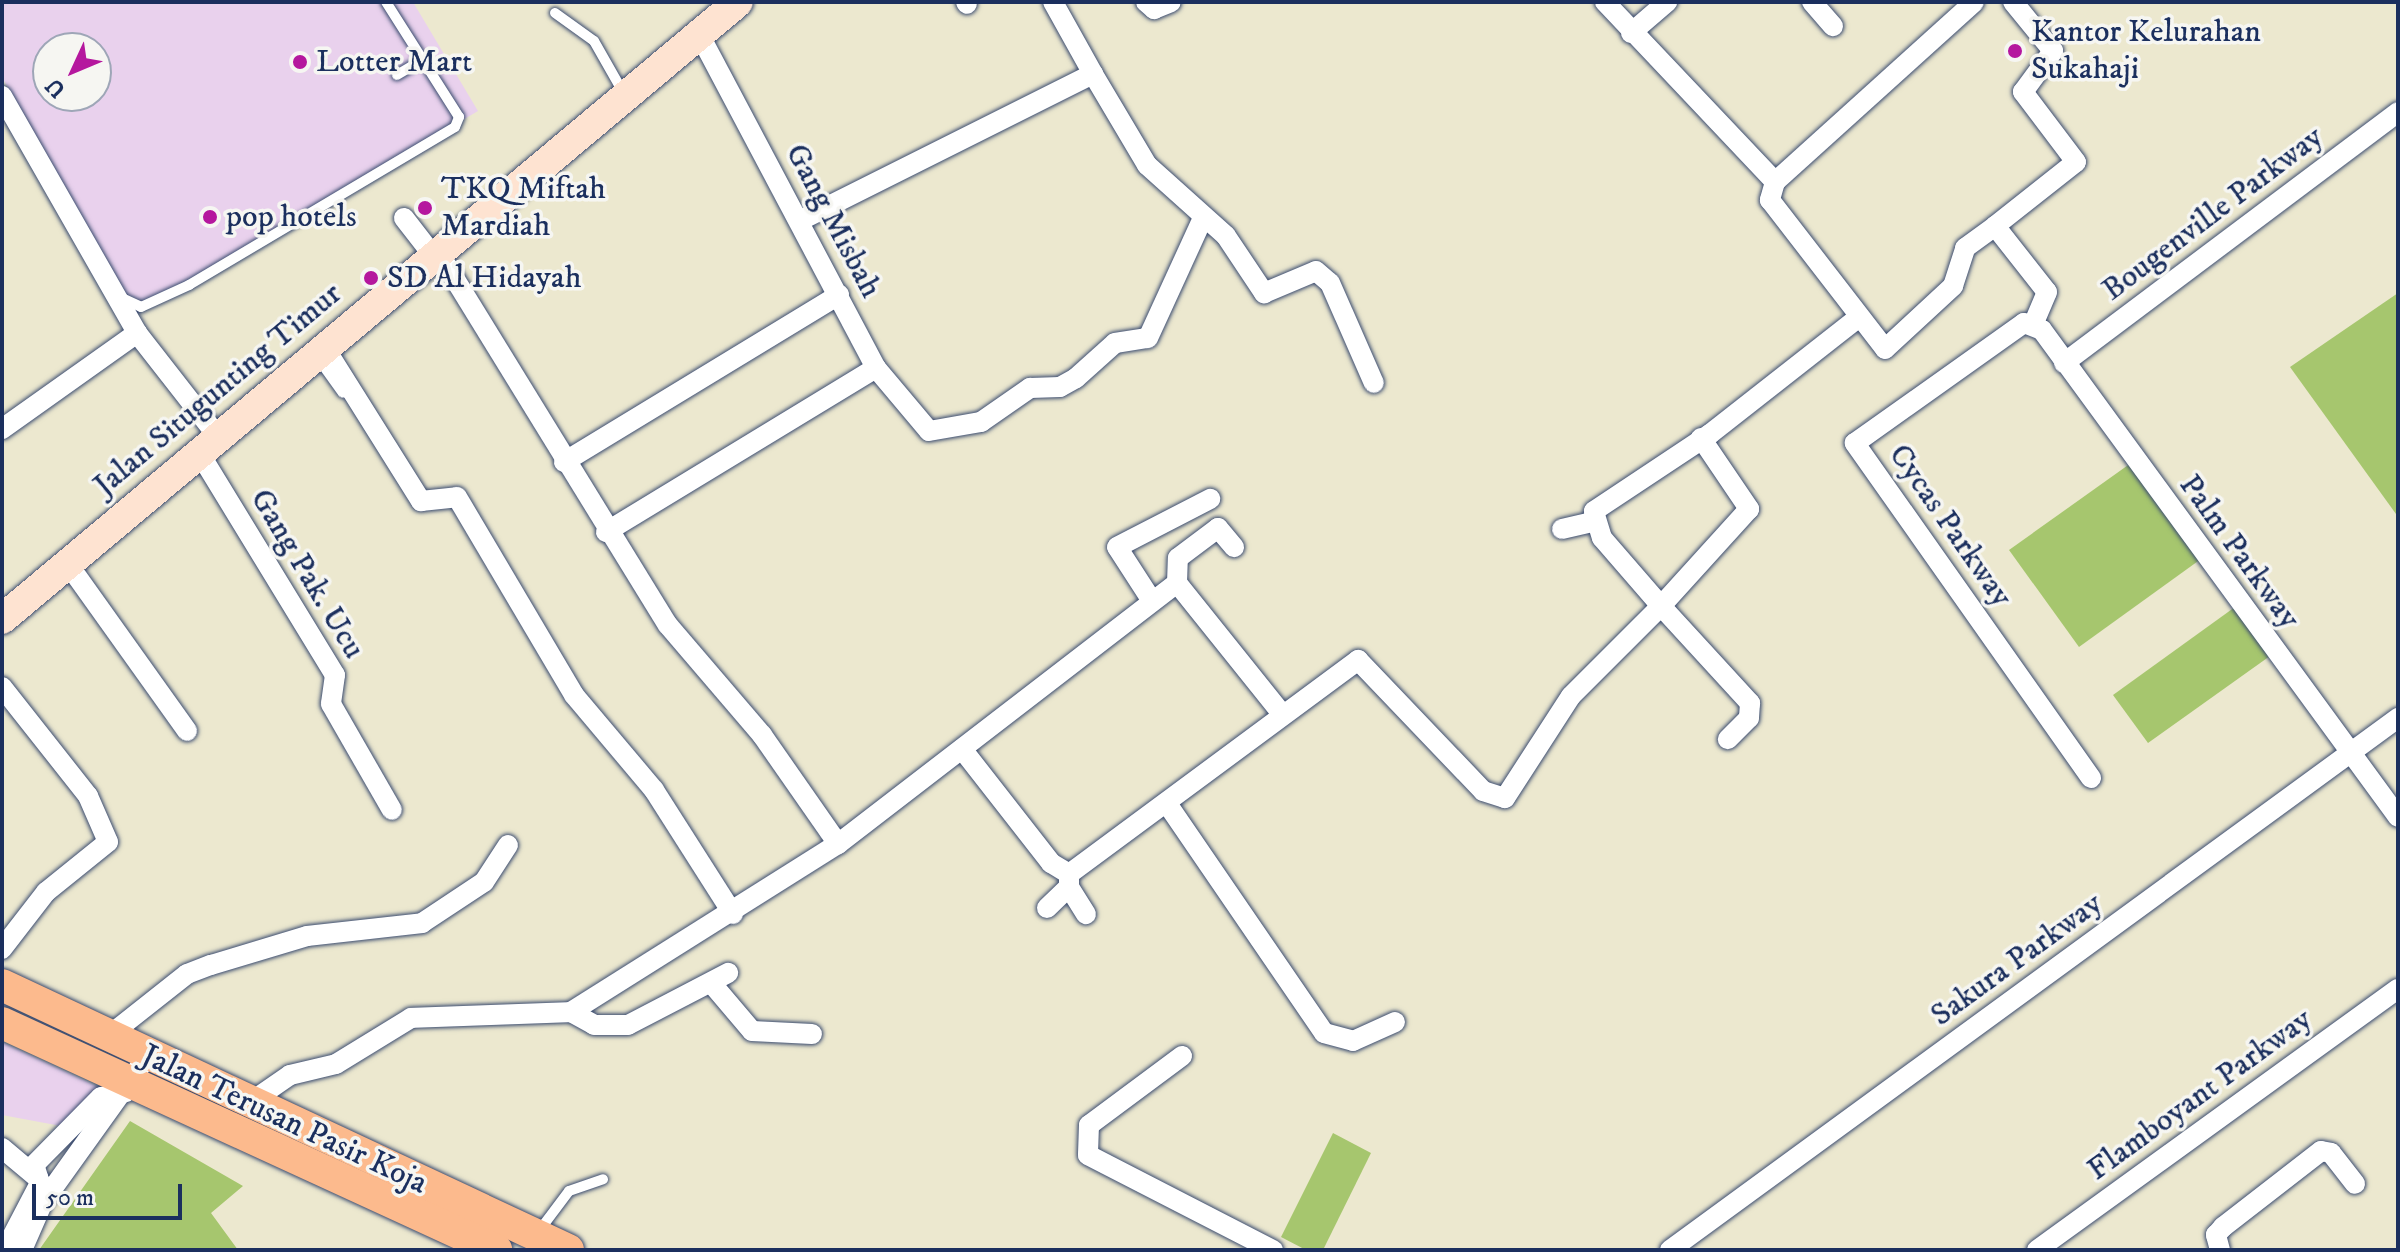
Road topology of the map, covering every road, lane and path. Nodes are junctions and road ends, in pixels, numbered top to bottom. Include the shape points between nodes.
1 (386, 2) edge
2 (738, 2) edge
3 (1053, 2) edge
4 (1146, 2) edge
5 (1171, 2) edge
6 (1605, 2) edge
7 (1667, 2) edge
8 (1812, 2) edge
9 (1974, 2) edge
10 (2013, 2) edge
11 (555, 13) dead end
12 (1833, 26) dead end
13 (697, 30) junction
14 (1631, 33) junction
15 (424, 59) junction
16 (1093, 74) junction
17 (397, 75) dead end
18 (2, 88) edge
19 (623, 92) junction
20 (2, 96) edge
21 (2398, 112) edge
22 (1775, 182) junction
23 (404, 218) dead end
24 (1203, 218) junction
25 (799, 221) junction
26 (1995, 226) junction
27 (435, 252) junction
28 (839, 295) junction
29 (1859, 317) junction
30 (2032, 324) junction
31 (137, 333) junction
32 (320, 352) junction
33 (2064, 363) junction
34 (876, 368) junction
35 (1374, 383) dead end
36 (343, 394) dead end
37 (2, 429) edge
38 (1701, 438) junction
39 (210, 446) junction
40 (564, 462) junction
41 (1210, 499) dead end
42 (1592, 522) junction
43 (1562, 529) dead end
44 (606, 532) junction
45 (1234, 547) dead end
46 (68, 564) junction
47 (1177, 583) junction
48 (1152, 601) junction
49 (1661, 606) junction
50 (3, 617) edge
51 (2, 687) edge
52 (1282, 714) junction
53 (2398, 718) edge
54 (187, 731) dead end
55 (1728, 739) dead end
56 (962, 749) junction
57 (2349, 753) junction
58 (2091, 778) dead end
59 (1168, 805) junction
60 (392, 810) dead end
61 (2398, 817) edge
62 (838, 844) junction
63 (508, 845) dead end
64 (1069, 881) junction
65 (1047, 908) dead end
66 (733, 914) junction
67 (1086, 914) dead end
68 (2, 949) edge
69 (2, 985) edge
70 (2398, 989) edge
71 (571, 1012) junction
72 (1395, 1022) dead end
73 (2, 1023) edge
74 (812, 1034) dead end
75 (106, 1038) junction
76 (1182, 1056) dead end
77 (135, 1078) junction
78 (248, 1104) junction
79 (2, 1148) edge
80 (39, 1179) junction
81 (603, 1179) dead end
82 (2355, 1184) dead end
83 (536, 1235) junction
84 (5, 1250) edge
85 (22, 1250) edge
86 (496, 1250) edge
87 (568, 1250) edge
88 (1273, 1250) edge
89 (1670, 1250) edge
90 (2037, 1250) edge
91 (2220, 1250) edge

1 - 15 lane
2 - 13 street, Jalan Situgunting Timur
3 - 16 street
4 - 5 street via 1154,9
6 - 14 street
7 - 14 street
8 - 12 street
9 - 22 street
10 - 26 street via 2053,51 2023,92 2076,162
11 - 19 lane via 594,41
13 - 19 street, Jalan Situgunting Timur
13 - 25 street, Gang Misbah
14 - 22 street
15 - 17 lane
15 - 18 lane via 459,117 449,132 141,307 125,302 110,267
16 - 24 street via 1147,165
16 - 25 street
19 - 27 street, Jalan Situgunting Timur
20 - 31 street, Gang Pak. Ucu
21 - 33 street, Bougenville Parkway
22 - 29 street via 1770,200
23 - 27 street
24 - 34 street, Gang Misbah via 1148,338 1115,343 1060,387 1030,388 981,422 929,431
24 - 35 street via 1226,236 1267,294 1301,276 1322,275
25 - 28 street, Gang Misbah
26 - 29 street via 1965,248 1953,286 1885,349
26 - 30 street via 2047,292
27 - 32 street, Jalan Situgunting Timur
27 - 40 street
28 - 34 street, Gang Misbah
28 - 40 street
29 - 38 street
30 - 33 street, Palm Parkway
30 - 58 street, Cycas Parkway via 1855,443
31 - 37 street
31 - 39 street, Gang Pak. Ucu
32 - 36 lane
32 - 39 street, Jalan Situgunting Timur
32 - 66 street via 421,501 457,497 574,695 654,790
33 - 57 street, Palm Parkway
34 - 44 street
38 - 42 street via 1599,506
38 - 49 street via 1749,509
39 - 46 street, Jalan Situgunting Timur
39 - 60 street, Gang Pak. Ucu via 335,675 331,704
40 - 44 street
41 - 48 street via 1117,547
42 - 43 street
42 - 49 street
44 - 62 street
45 - 47 street via 1218,528 1178,558
46 - 50 street, Jalan Situgunting Timur
46 - 54 street
47 - 48 street
47 - 52 street
48 - 56 street
49 - 52 street via 1571,696 1505,798 1483,791 1365,662 1333,673
49 - 55 street via 1750,703 1749,718
51 - 68 street via 88,796 108,842 46,892
52 - 59 street
53 - 57 street, Sakura Parkway
56 - 62 street
56 - 64 street
57 - 61 street, Palm Parkway
57 - 89 street, Sakura Parkway
59 - 64 street
59 - 72 street via 1324,1033 1353,1041
62 - 66 street
63 - 75 street via 484,882 422,923 307,936 211,965 187,974
64 - 65 street
64 - 67 street
66 - 71 street via 612,980
69 - 75 main road, Jalan Terusan Pasir Koja
70 - 90 street, Flamboyant Parkway
71 - 74 street via 594,1025 628,1025 721,979 752,1031
71 - 78 street via 411,1018 336,1064 290,1075
73 - 77 main road, Jalan Terusan Pasir Koja
75 - 77 main road, Jalan Terusan Pasir Koja
76 - 88 street via 1089,1125 1088,1155
77 - 78 main road, Jalan Terusan Pasir Koja
77 - 80 street via 95,1103 34,1165
77 - 85 street via 43,1202
77 - 86 main road, Jalan Terusan Pasir Koja
78 - 83 main road, Jalan Terusan Pasir Koja
79 - 80 street
80 - 84 street
81 - 83 lane via 569,1191
82 - 91 street via 2331,1153 2321,1151 2223,1227 2216,1235
83 - 87 main road, Jalan Terusan Pasir Koja

